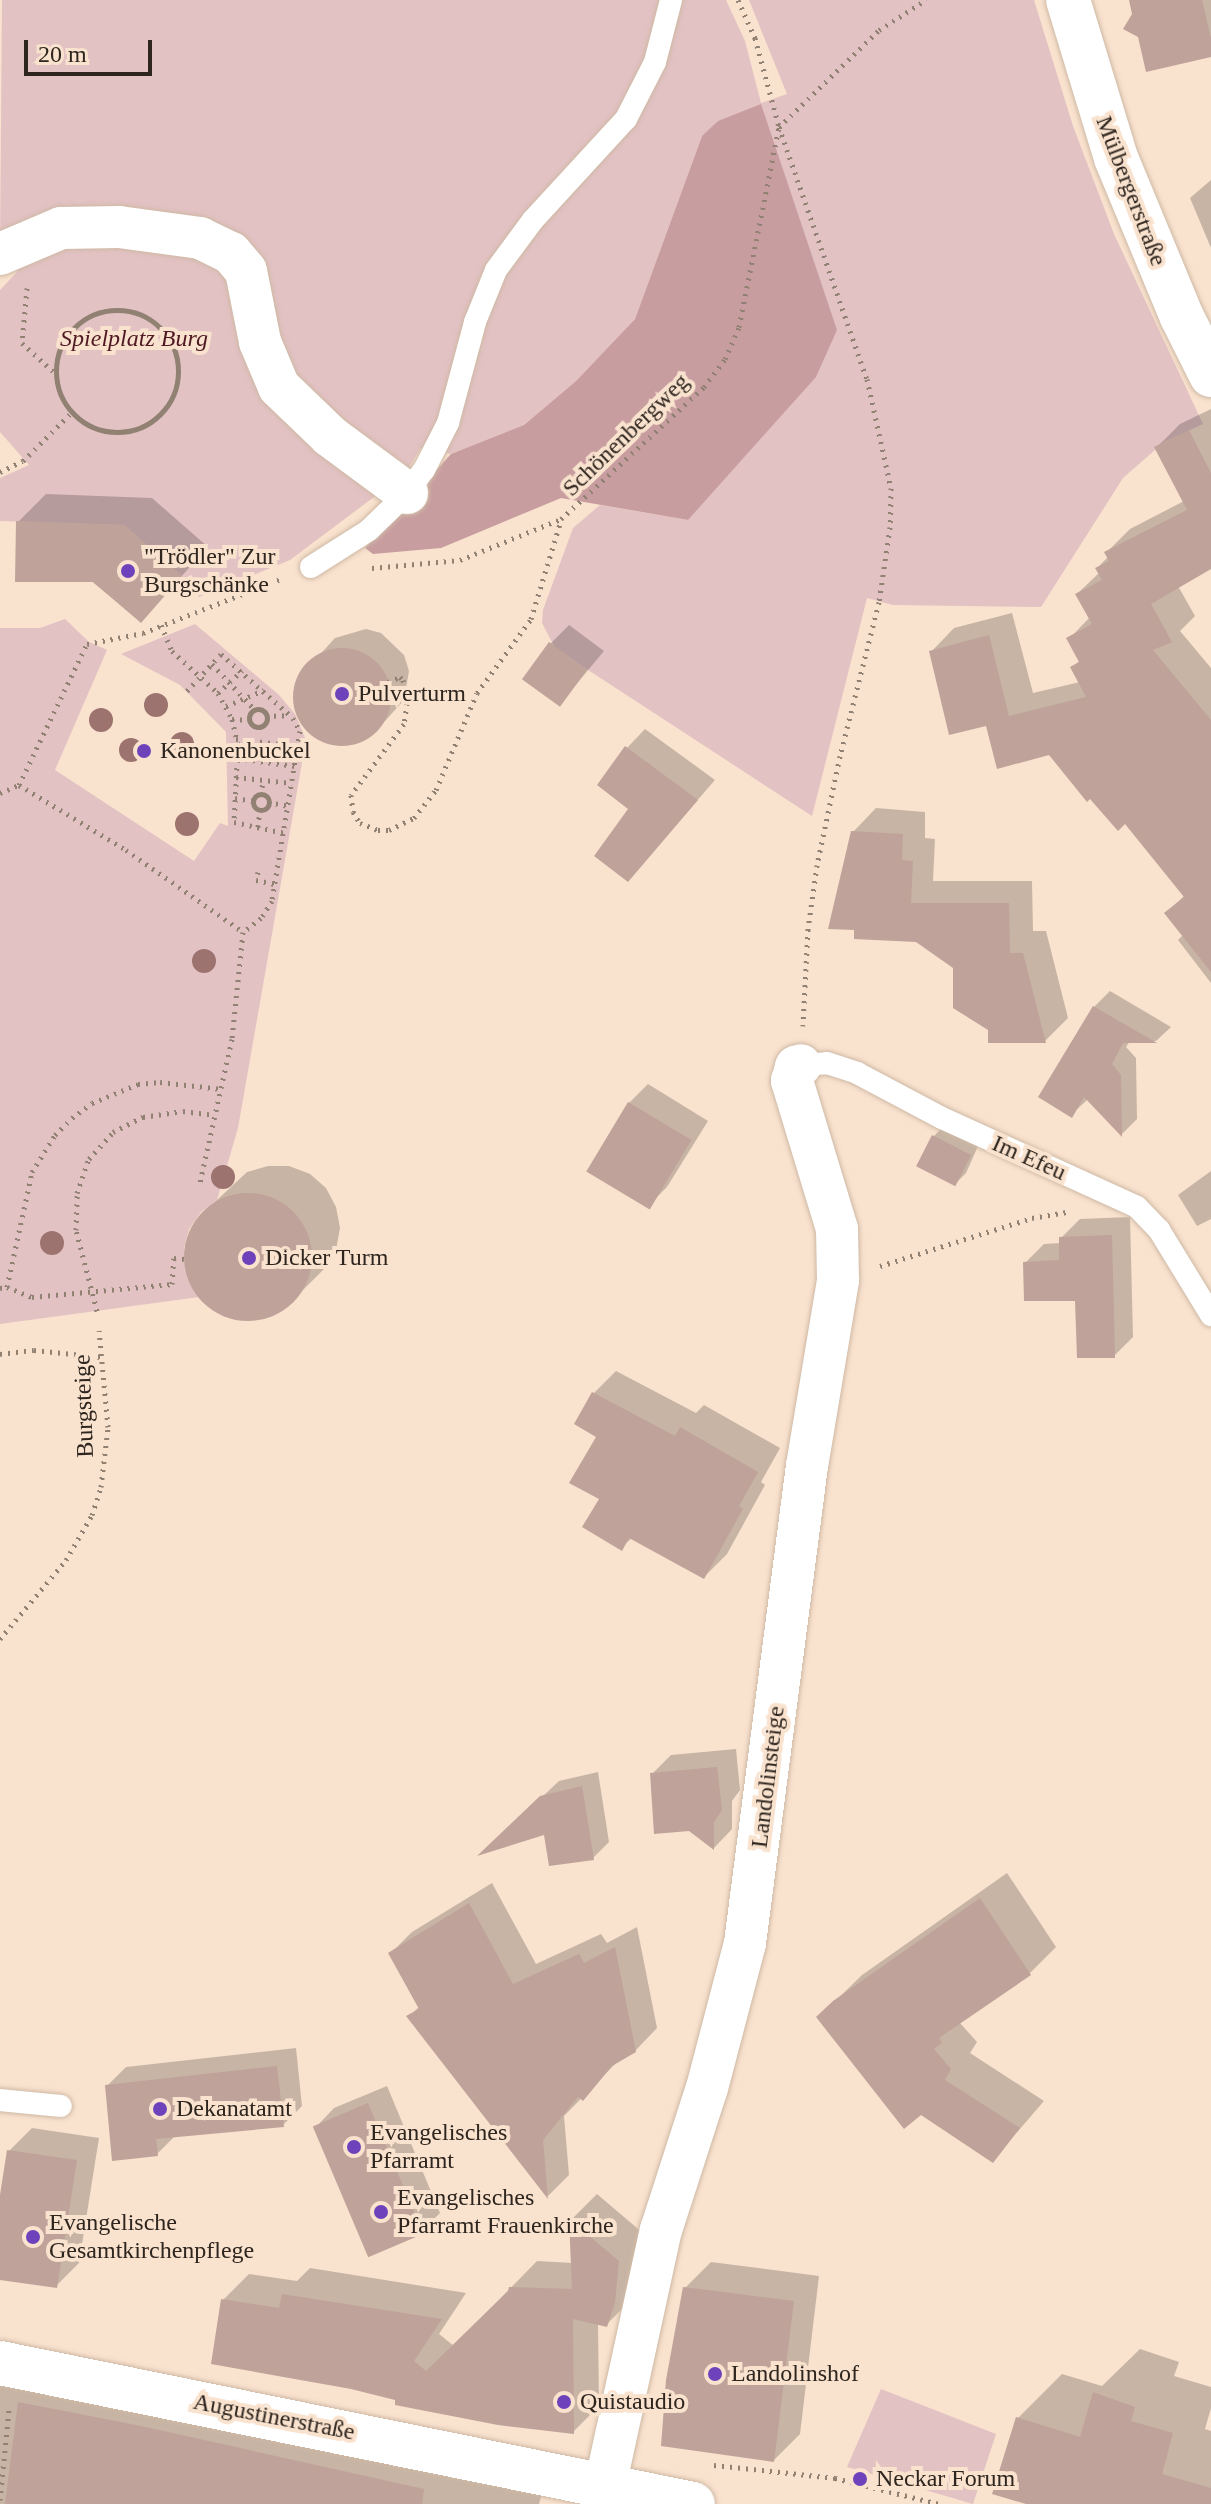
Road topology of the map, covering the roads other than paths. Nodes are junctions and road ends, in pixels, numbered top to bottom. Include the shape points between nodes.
1 (671, 0) edge
2 (1068, 0) edge
3 (10, 269) edge
4 (1211, 375) edge
5 (407, 493) junction
6 (311, 567) road end
7 (801, 1065) joint
8 (1211, 1315) edge
9 (0, 2100) edge
10 (61, 2106) dead end
11 (0, 2363) edge
12 (699, 2484) edge
13 (596, 2491) edge

1 - 5 lane via 655,62 626,119 533,220 496,270 475,322 448,423
2 - 4 main road, Mülbergerstraße via 1116,158
3 - 5 street via 61,228 119,227 200,238 231,253 246,271 260,342 279,387 330,436
5 - 6 lane via 369,530
7 - 8 lane, Im Efeu via 827,1063 857,1073 1137,1207 1159,1230
7 - 13 street, Landolinsteige via 792,1081 837,1229 838,1280 807,1466 745,1943 707,2088 661,2230
9 - 10 lane
11 - 13 main road, Augustinerstraße via 547,2472
12 - 13 main road, Augustinerstraße

